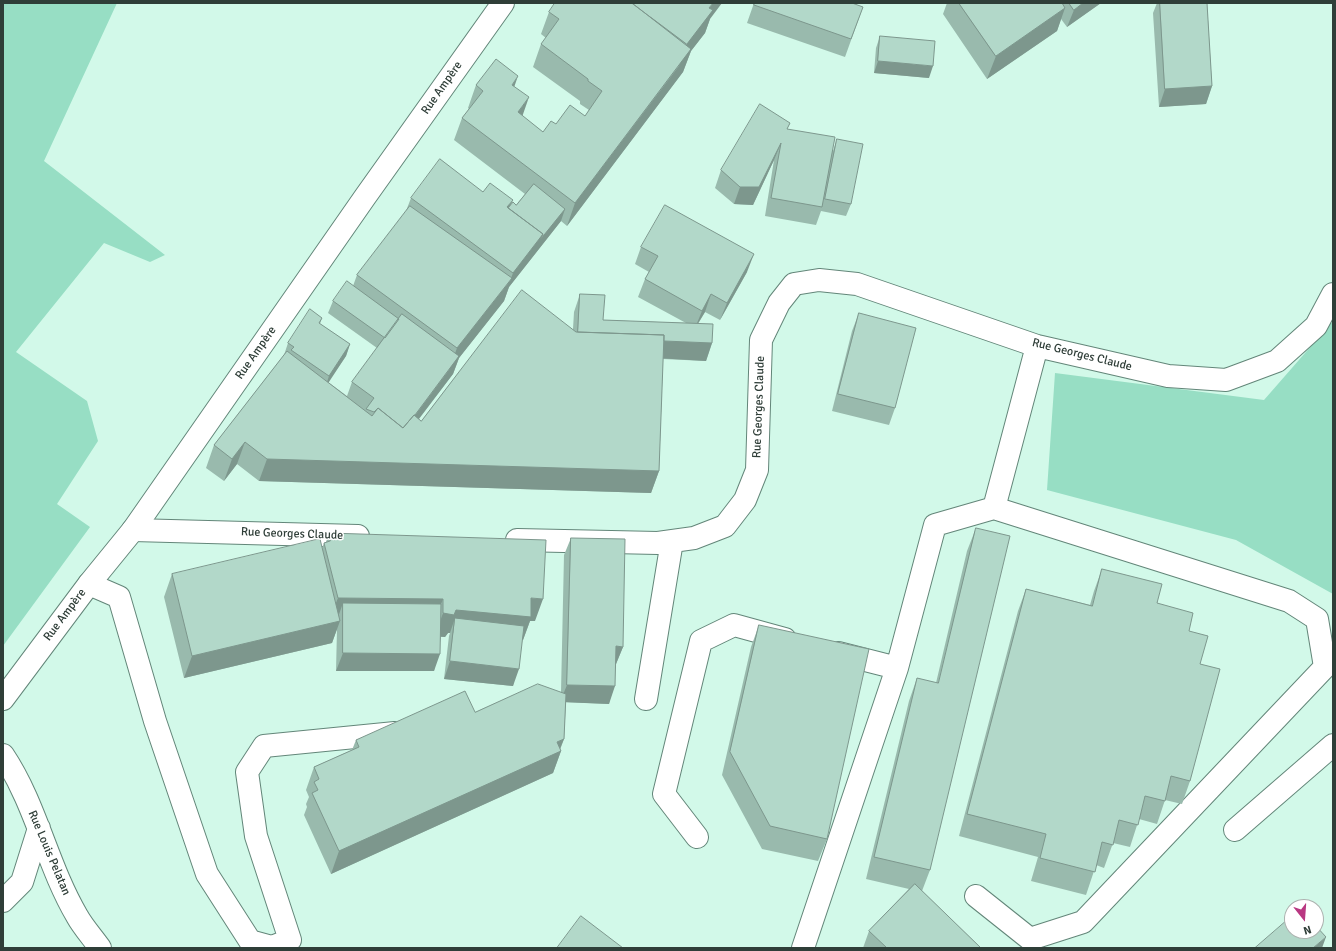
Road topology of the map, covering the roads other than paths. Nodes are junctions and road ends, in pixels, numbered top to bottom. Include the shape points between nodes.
1 (503, 3) edge
2 (1333, 294) edge
3 (1037, 346) junction
4 (994, 508) junction
5 (133, 530) junction
6 (381, 537) edge
7 (500, 540) edge
8 (672, 541) junction
9 (89, 584) junction
10 (897, 668) junction
11 (3, 699) edge
12 (646, 699) dead end
13 (403, 732) edge
14 (1333, 745) edge
15 (3, 755) edge
16 (39, 828) junction
17 (1235, 830) dead end
18 (697, 838) dead end
19 (976, 896) dead end
20 (3, 901) edge
21 (100, 948) edge
22 (803, 948) edge

1 - 5 street, Rue Ampère
2 - 3 street, Rue Georges Claude via 1316,326 1277,361 1226,380 1168,376
3 - 4 street
3 - 8 street, Rue Georges Claude via 857,284 819,280 794,284 779,303 761,340 756,470 745,500 725,526 694,538
4 - 10 street via 935,525
4 - 19 street via 1289,600 1317,619 1325,668 1083,922 1030,939
5 - 6 street, Rue Georges Claude
5 - 9 street, Rue Ampère
7 - 8 street, Rue Georges Claude via 658,543
8 - 12 street
9 - 11 street, Rue Ampère
9 - 13 street via 119,597 155,721 207,874 250,941 272,947 290,940 256,836 247,772 264,746
10 - 18 street via 734,625 701,641 664,794
10 - 22 street
14 - 17 street
15 - 16 street, Rue Louis Pelatan via 16,774
16 - 20 street via 22,882
16 - 21 street, Rue Louis Pelatan via 77,917

